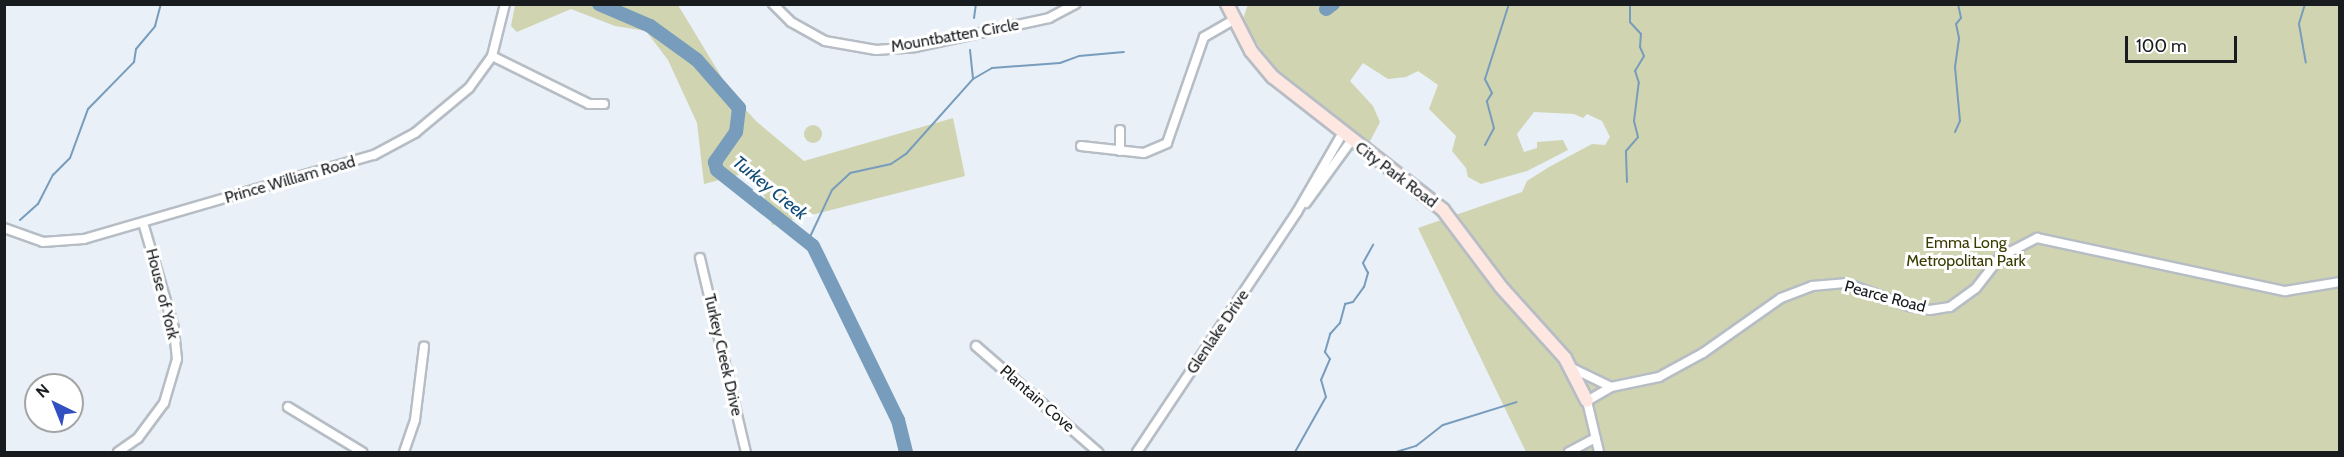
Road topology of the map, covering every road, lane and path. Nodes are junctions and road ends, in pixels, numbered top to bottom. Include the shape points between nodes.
1 (506, 4) edge
2 (773, 4) edge
3 (1075, 4) edge
4 (1227, 4) edge
5 (1234, 20) junction
6 (492, 56) junction
7 (604, 104) dead end
8 (1120, 130) dead end
9 (1347, 138) junction
10 (1081, 146) dead end
11 (1120, 152) junction
12 (143, 223) junction
13 (4, 228) edge
14 (700, 258) dead end
15 (2340, 282) edge
16 (976, 346) dead end
17 (424, 347) dead end
18 (1574, 369) junction
19 (1611, 387) junction
20 (1587, 400) junction
21 (288, 407) dead end
22 (1595, 438) junction
23 (121, 452) edge
24 (362, 453) edge
25 (404, 453) edge
26 (746, 453) edge
27 (1098, 453) edge
28 (1137, 453) edge
29 (1569, 453) edge
30 (1599, 453) edge

1 - 6 street, Prince William Road
2 - 3 street, Mountbatten Circle via 791,22 825,41 876,50 915,47 1049,18
4 - 5 street, City Park Road
5 - 9 street, City Park Road via 1251,51 1273,77
5 - 11 street via 1204,37 1167,143 1144,153
6 - 7 street via 589,104
6 - 12 street, Prince William Road via 457,100 394,146
8 - 11 street
9 - 18 street, City Park Road via 1443,210 1501,287
9 - 28 street, Glenlake Drive via 1325,181 1298,212
10 - 11 street
12 - 13 street, Prince William Road via 57,243 28,238
12 - 23 street, House of York via 174,328 177,359 164,403 138,438
14 - 26 street, Turkey Creek Drive
15 - 19 street, Pearce Road via 2286,291 2037,238 2000,257 1976,288 1950,307 1930,310 1909,306 1845,283 1812,286 1781,298 1703,353 1659,377
16 - 27 street, Plantain Cove
17 - 25 street via 415,420
18 - 19 street
18 - 20 street, City Park Road
19 - 20 street, Pearce Road
20 - 22 street, City Park Road
21 - 24 street
22 - 29 street
22 - 30 street, City Park Road

